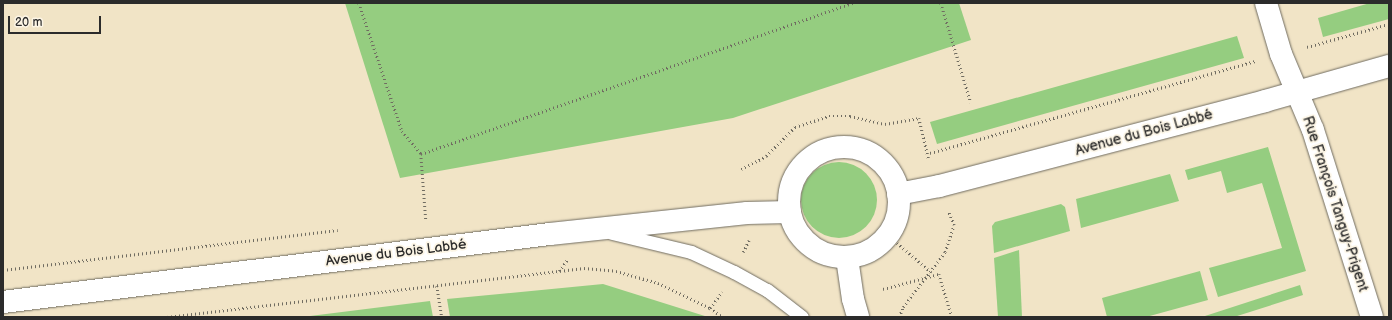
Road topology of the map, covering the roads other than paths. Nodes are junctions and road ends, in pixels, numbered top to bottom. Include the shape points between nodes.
1 (1266, 3) edge
2 (1389, 66) edge
3 (1296, 92) junction
4 (898, 194) junction
5 (790, 212) junction
6 (592, 229) junction
7 (847, 258) junction
8 (3, 302) edge
9 (802, 317) edge
10 (858, 317) edge
11 (1372, 317) edge

1 - 3 street, Rue François Tanguy-Prigent via 1280,54
2 - 3 street, Avenue du Bois Labbé
3 - 4 street, Avenue du Bois Labbé via 939,186
3 - 11 street, Rue François Tanguy-Prigent via 1313,130
4 - 5 street via 883,164 852,148 835,148 818,153 804,164 794,178 789,194
4 - 7 street via 897,215 888,235 877,246
5 - 6 street, Avenue du Bois Labbé via 747,212
5 - 7 street via 794,227 816,250 831,256
6 - 8 street, Avenue du Bois Labbé
6 - 9 lane via 690,252 766,290
7 - 10 street

